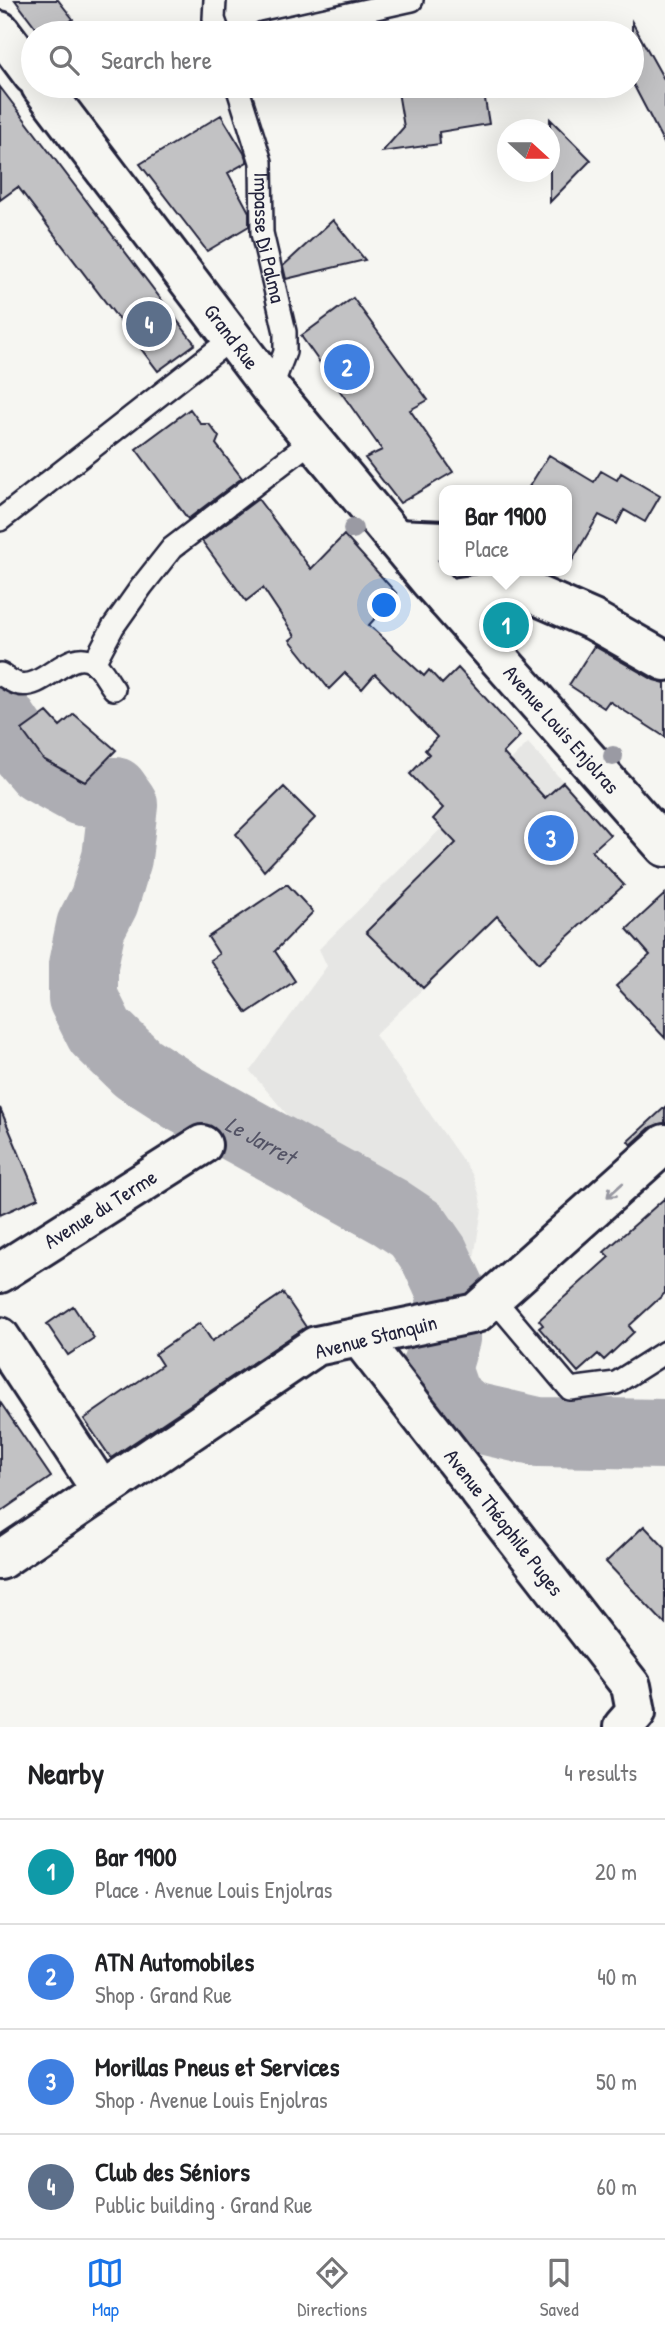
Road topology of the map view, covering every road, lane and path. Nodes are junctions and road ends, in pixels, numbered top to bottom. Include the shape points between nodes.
1 (215, 0) edge
2 (412, 0) edge
3 (215, 21) edge
4 (317, 21) edge
5 (0, 31) edge
6 (21, 59) edge
7 (50, 98) edge
8 (241, 98) edge
9 (231, 339) junction
10 (271, 389) junction
11 (313, 439) junction
12 (0, 520) edge
13 (396, 539) junction
14 (439, 541) edge
15 (516, 582) edge
16 (438, 590) junction
17 (665, 661) edge
18 (94, 663) junction
19 (0, 674) edge
20 (114, 690) dead end
21 (665, 847) edge
22 (665, 1144) edge
23 (202, 1145) dead end
24 (0, 1273) edge
25 (490, 1301) junction
26 (0, 1337) edge
27 (360, 1338) junction
28 (665, 1352) edge
29 (101, 1490) junction
30 (0, 1560) edge
31 (629, 1720) edge

1 - 3 lane
2 - 4 lane
5 - 6 street
7 - 9 street, Grand Rue
8 - 10 lane, Impasse Di Palma via 261,162 262,233 285,332 285,352
9 - 10 street, Grand Rue
9 - 12 lane
10 - 11 street, Grand Rue
11 - 13 street, Grand Rue
11 - 18 lane via 172,548 113,626
13 - 14 street
13 - 16 street, Grand Rue
15 - 16 street via 485,593
15 - 17 street
16 - 21 street, Avenue Louis Enjolras
18 - 19 lane via 80,658 34,685 18,684
18 - 20 lane
22 -> 25 street
23 - 24 street, Avenue du Terme
25 - 27 street, Avenue Stanquin
25 - 28 lane via 570,1389 616,1383
26 - 29 street
27 - 29 street, Avenue Stanquin via 316,1346
27 - 31 street, Avenue Théophile Puges via 631,1686
29 - 30 street, Avenue Stanquin

